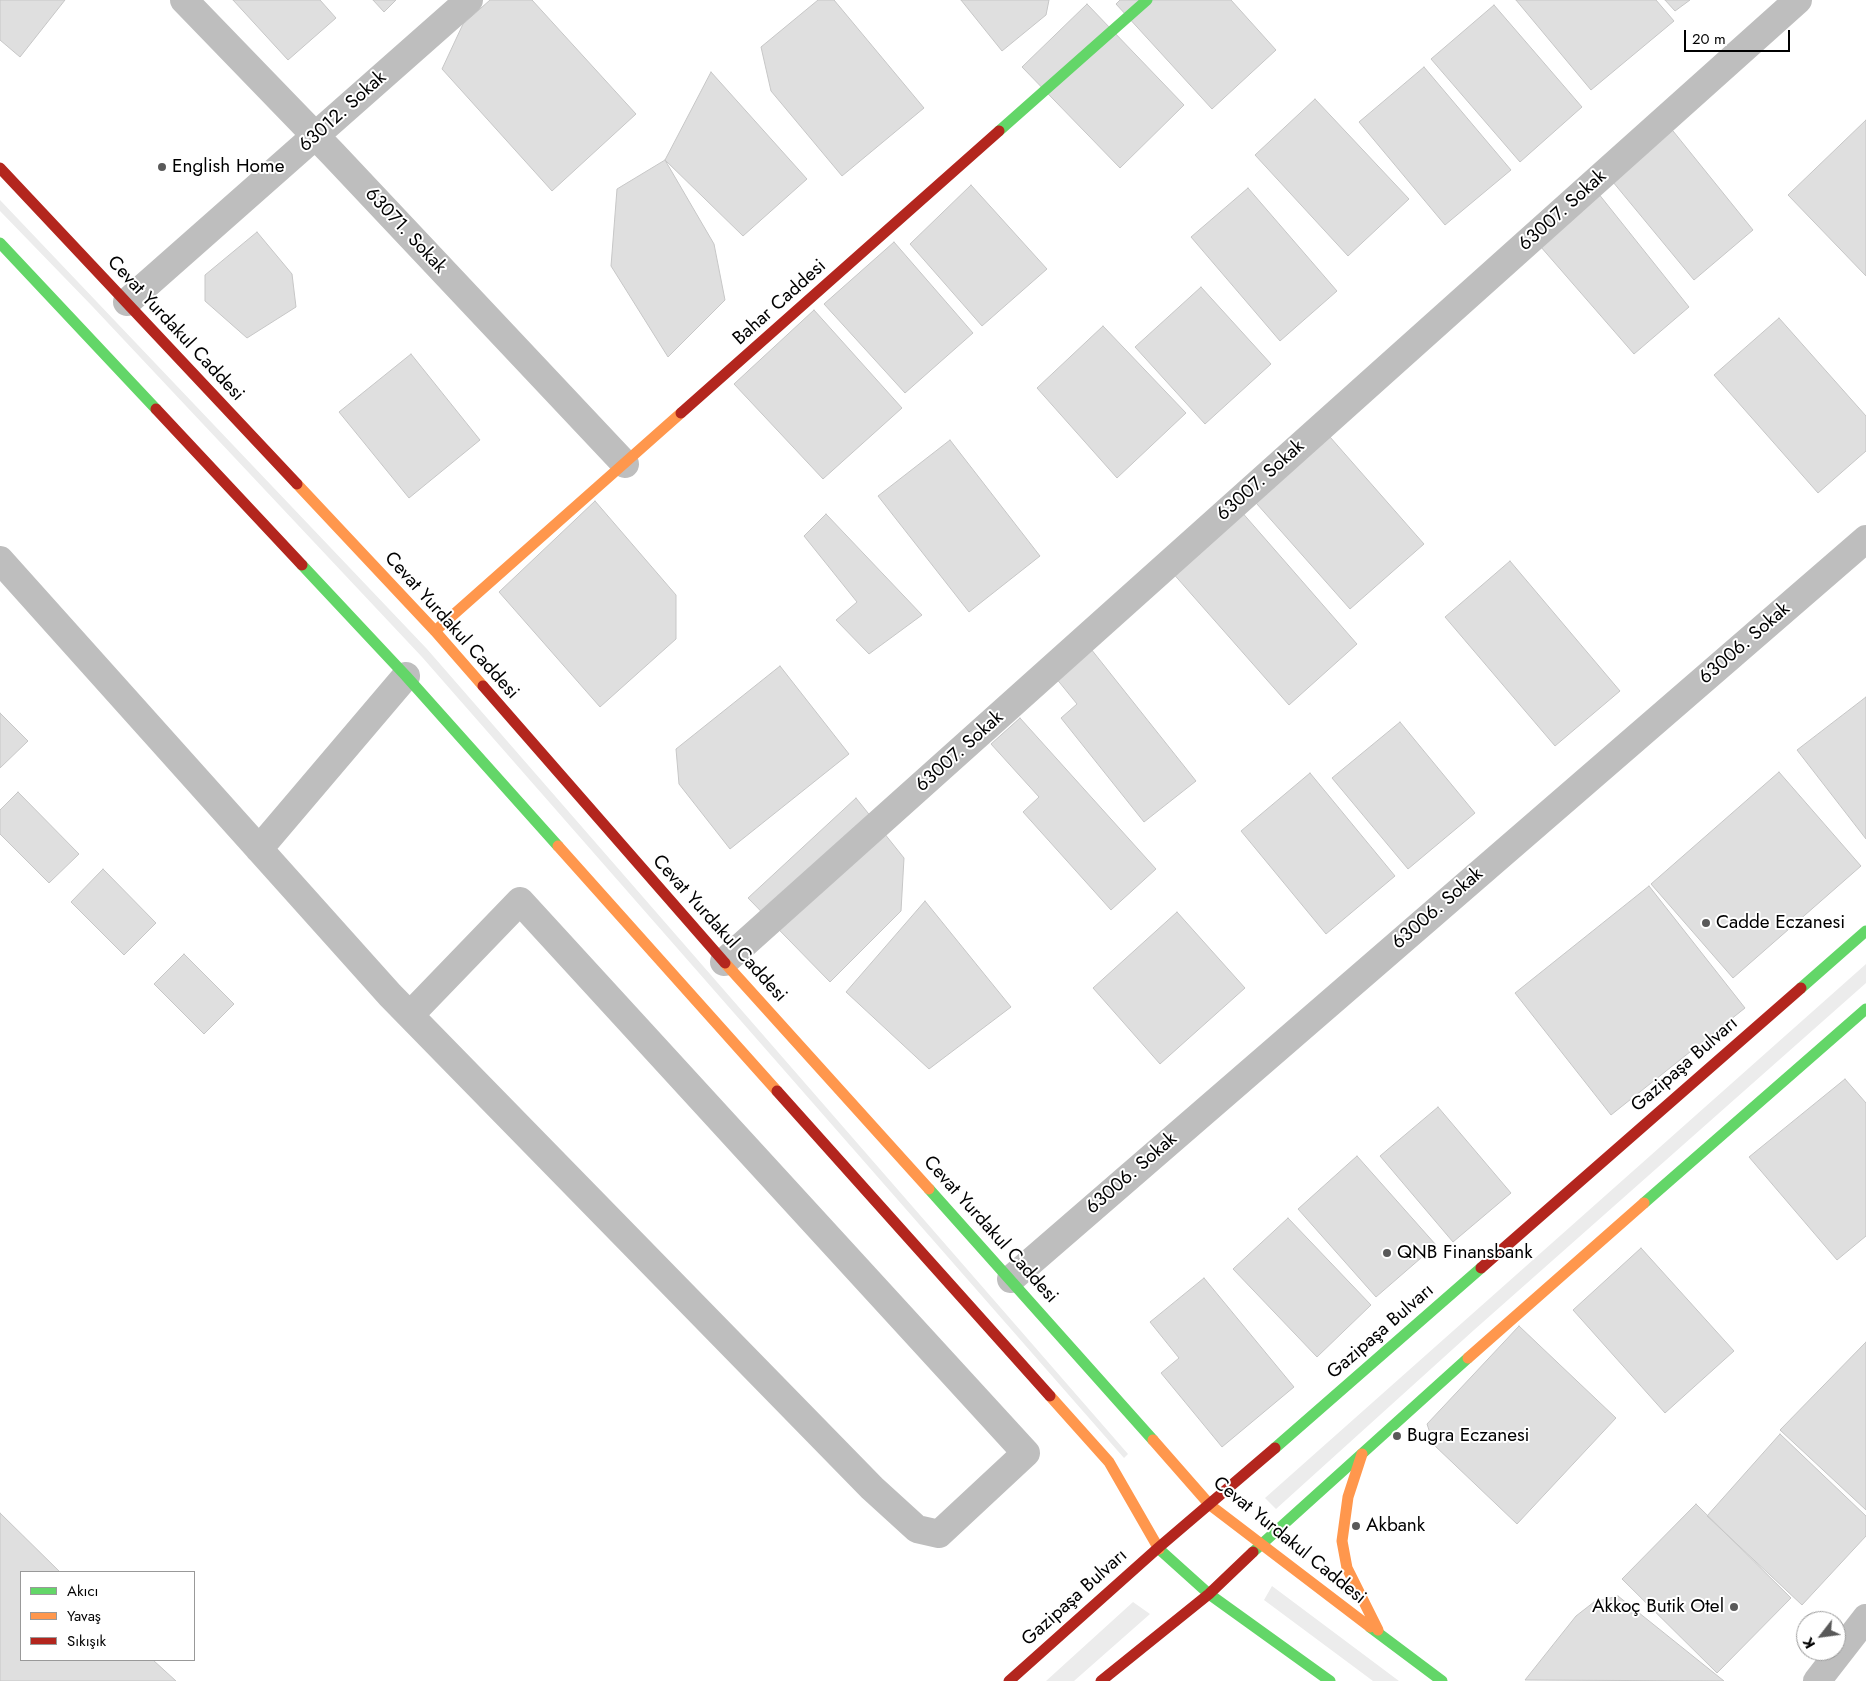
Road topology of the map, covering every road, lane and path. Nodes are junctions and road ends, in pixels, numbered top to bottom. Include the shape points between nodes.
1 (184, 0) edge
2 (469, 0) edge
3 (1147, 0) edge
4 (1798, 0) edge
5 (316, 136) junction
6 (0, 168) edge
7 (0, 243) edge
8 (127, 302) junction
9 (625, 464) junction
10 (1866, 539) edge
11 (0, 560) edge
12 (435, 631) junction
13 (406, 676) junction
14 (259, 849) junction
15 (1866, 931) edge
16 (724, 962) junction
17 (1866, 1009) edge
18 (410, 1015) junction
19 (1011, 1279) junction
20 (1363, 1452) junction
21 (1210, 1505) junction
22 (1261, 1545) junction
23 (1158, 1548) junction
24 (1209, 1594) junction
25 (1866, 1618) edge
26 (1381, 1635) junction
27 (1009, 1681) edge
28 (1101, 1681) edge
29 (1330, 1681) edge
30 (1442, 1681) edge
31 (1818, 1681) edge

1 - 5 street, 63071. Sokak
2 - 5 street, 63012. Sokak
3 - 9 main road, Bahar Caddesi
4 - 16 street, 63007. Sokak
5 - 8 street, 63012. Sokak
5 - 9 street, 63071. Sokak
6 - 8 main road, Cevat Yurdakul Caddesi
7 - 13 main road
8 - 12 main road, Cevat Yurdakul Caddesi
9 - 12 main road, Bahar Caddesi
10 - 19 street, 63006. Sokak
11 - 14 street
12 - 16 main road, Cevat Yurdakul Caddesi
13 - 14 street
13 - 23 main road via 1109,1462
14 - 18 street
15 - 21 main road, Gazipaşa Bulvarı
16 - 19 main road, Cevat Yurdakul Caddesi
17 - 20 main road
18 - 18 street via 520,902 1026,1453 939,1534 917,1528 872,1488
19 - 21 main road, Cevat Yurdakul Caddesi
20 - 22 main road
20 - 26 main road via 1348,1497 1342,1541 1346,1568
21 - 22 main road, Cevat Yurdakul Caddesi
21 - 23 main road, Gazipaşa Bulvarı
22 - 24 main road
22 - 26 main road, Cevat Yurdakul Caddesi
23 - 24 main road
23 - 27 main road, Gazipaşa Bulvarı
24 - 28 main road
24 - 29 main road
25 - 31 street
26 - 30 main road, Cevat Yurdakul Caddesi

